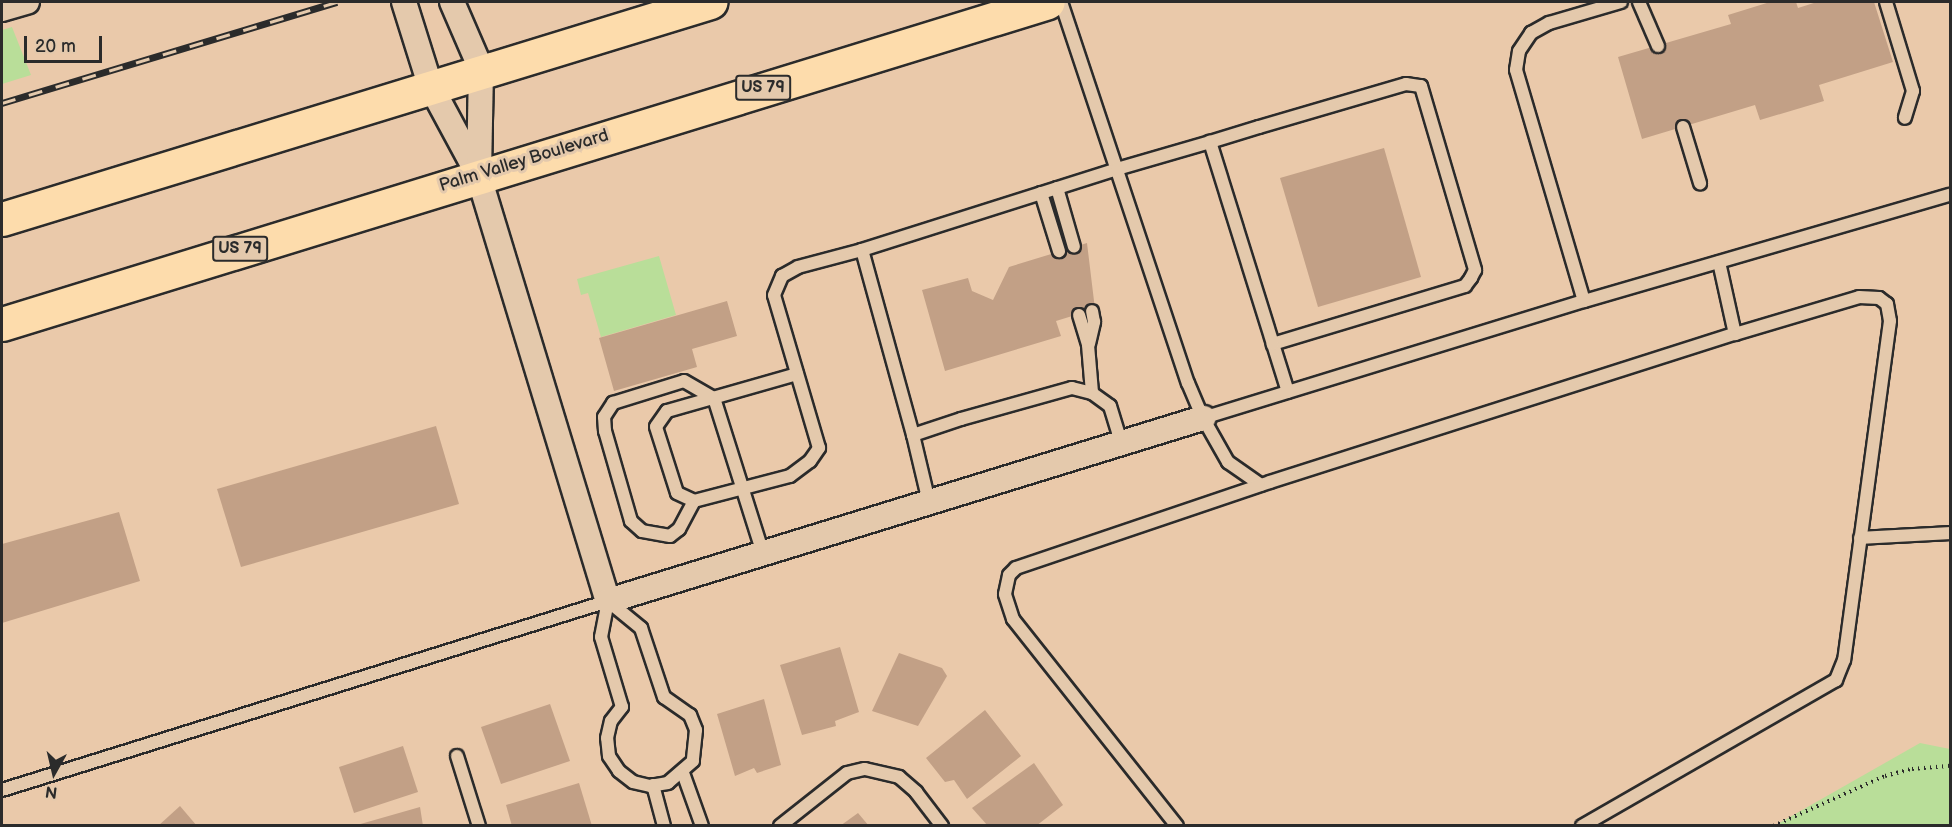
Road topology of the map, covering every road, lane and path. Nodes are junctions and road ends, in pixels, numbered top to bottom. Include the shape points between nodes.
1 (27, 2) edge
2 (404, 2) edge
3 (452, 2) edge
4 (710, 2) edge
5 (1048, 2) edge
6 (1061, 2) edge
7 (1621, 2) edge
8 (1639, 2) edge
9 (1886, 2) edge
10 (2, 9) edge
11 (1658, 46) dead end
12 (481, 69) junction
13 (430, 84) junction
14 (1905, 118) dead end
15 (1683, 127) dead end
16 (1210, 142) junction
17 (1117, 169) junction
18 (478, 174) junction
19 (1700, 183) dead end
20 (1057, 188) junction
21 (1041, 193) junction
22 (1950, 195) edge
23 (2, 219) edge
24 (1074, 247) dead end
25 (862, 250) junction
26 (1059, 251) dead end
27 (1719, 262) junction
28 (1584, 301) junction
29 (1092, 311) dead end
30 (1078, 315) dead end
31 (2, 324) edge
32 (1735, 334) junction
33 (1273, 344) junction
34 (1088, 345) junction
35 (797, 374) junction
36 (1288, 392) junction
37 (1092, 393) junction
38 (714, 398) junction
39 (1203, 418) junction
40 (913, 435) junction
41 (1121, 443) junction
42 (1261, 485) junction
43 (742, 488) junction
44 (694, 501) junction
45 (929, 502) junction
46 (1950, 533) edge
47 (1860, 538) junction
48 (763, 553) junction
49 (608, 601) junction
50 (457, 756) dead end
51 (1950, 766) edge
52 (683, 773) junction
53 (653, 785) junction
54 (2, 790) edge
55 (479, 825) edge
56 (664, 825) edge
57 (702, 825) edge
58 (780, 825) edge
59 (942, 825) edge
60 (1177, 825) edge
61 (1582, 825) edge
62 (1773, 825) edge

1 - 10 street
2 - 13 street
3 - 12 street
4 - 12 highway
5 - 18 highway, Palm Valley Boulevard / US 79
6 - 17 lane
7 - 28 lane via 1549,23 1531,33 1518,51 1516,70
8 - 11 lane
9 - 14 lane via 1913,91
12 - 13 highway
12 - 18 street
13 - 18 street
13 - 23 highway
15 - 19 lane
16 - 17 lane
16 - 33 lane
16 - 33 lane via 1406,84 1421,86 1475,270 1471,278 1465,286
17 - 20 lane
17 - 39 lane
18 - 31 highway, Palm Valley Boulevard / US 79
18 - 49 street
20 - 21 lane
20 - 24 lane
21 - 25 lane
21 - 26 lane
22 - 27 lane
25 - 35 lane via 798,267 782,276 774,295
25 - 40 lane
27 - 28 lane
27 - 32 lane
28 - 36 lane
29 - 34 lane via 1094,322
30 - 34 lane
32 - 42 lane
32 - 47 lane via 1859,297 1880,298 1887,304 1890,321
33 - 36 lane
34 - 37 lane
35 - 38 lane
35 - 43 lane via 819,447 790,476
36 - 39 lane
37 - 40 lane via 1072,388
37 - 41 lane via 1110,406
38 - 43 lane
38 - 44 lane via 667,411 656,427 677,493
38 - 44 lane via 684,381 613,403 604,417 632,520 642,531 670,536
39 - 41 street
39 - 42 lane via 1228,462
40 - 45 lane
41 - 45 street
42 - 60 lane via 1033,560 1009,575 1005,594 1013,619
43 - 44 lane
43 - 48 lane
45 - 48 street
46 - 47 lane
47 - 61 lane via 1844,660 1836,680
48 - 49 street
49 - 52 lane via 641,628 664,697 690,715 697,746
49 - 53 lane via 601,637 622,707 611,721 607,738 609,756 633,782
49 - 54 lane
50 - 55 lane
51 - 62 path via 1885,776
52 - 53 lane via 668,783
52 - 57 lane
53 - 56 lane
58 - 59 lane via 847,773 865,769 899,777

